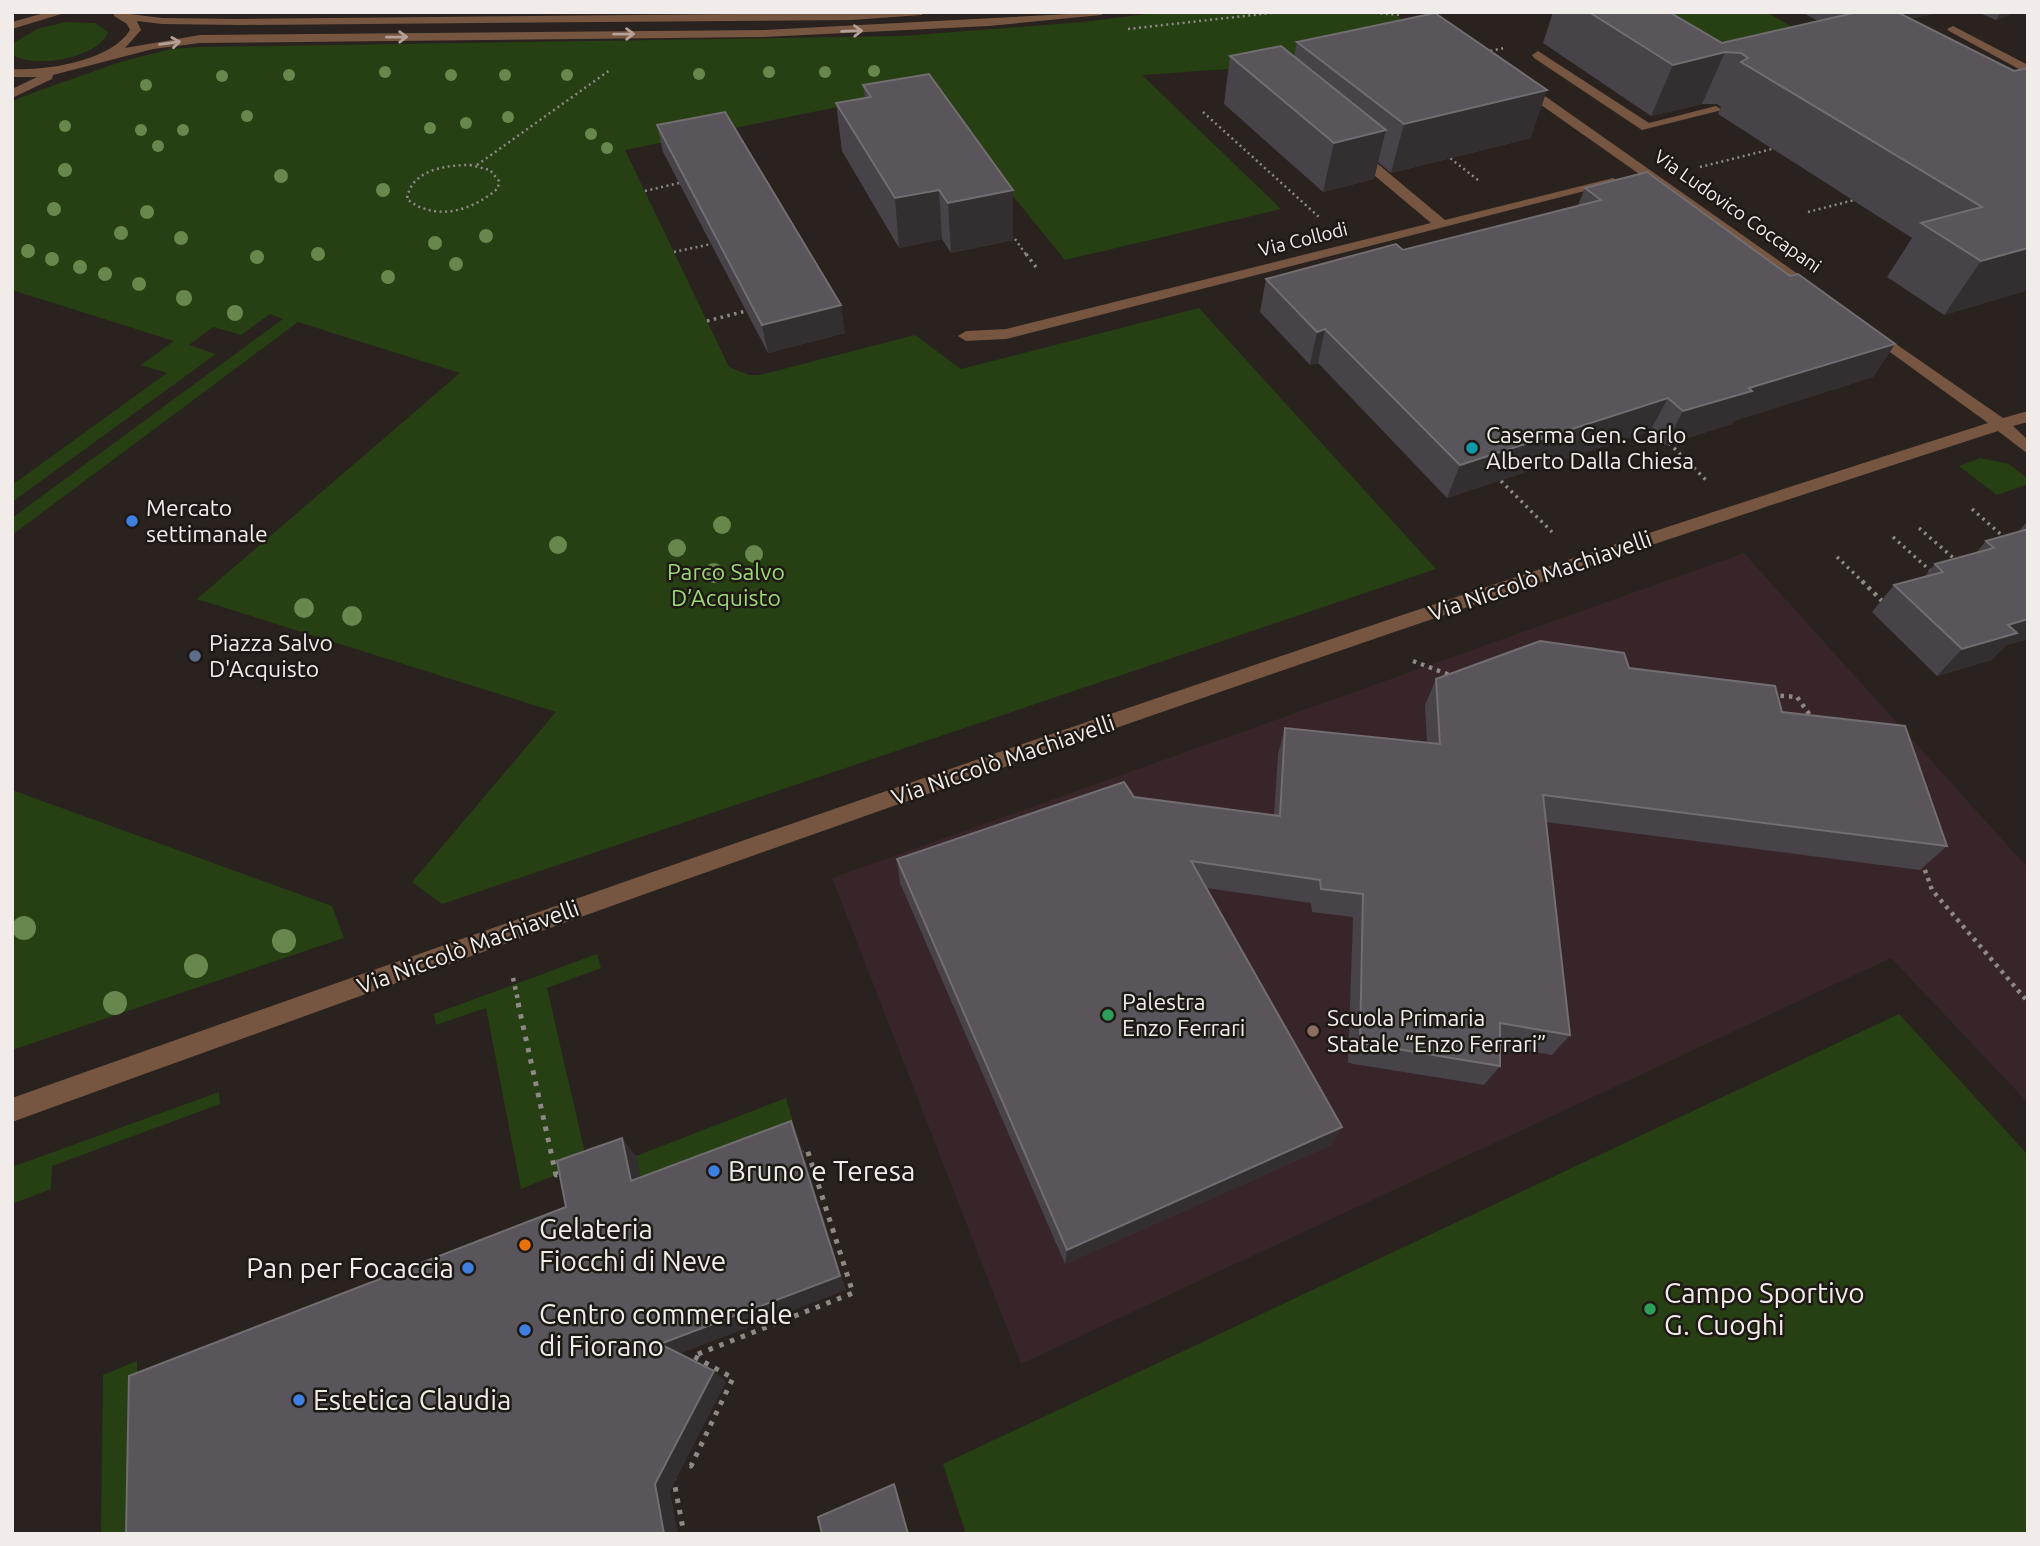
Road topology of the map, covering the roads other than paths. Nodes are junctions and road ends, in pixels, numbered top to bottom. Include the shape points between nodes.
1 (62, 12) edge
2 (921, 12) edge
3 (1101, 12) edge
4 (118, 13) edge
5 (12, 16) edge
6 (41, 17) junction
7 (12, 26) edge
8 (1954, 29) dead end
9 (1477, 54) edge
10 (1538, 55) dead end
11 (103, 57) junction
12 (65, 69) junction
13 (2028, 70) edge
14 (12, 73) edge
15 (12, 94) edge
16 (1716, 110) dead end
17 (1343, 142) edge
18 (1653, 176) junction
19 (1442, 225) junction
20 (1826, 299) edge
21 (1858, 322) edge
22 (966, 336) dead end
23 (2028, 416) edge
24 (1999, 423) junction
25 (2028, 449) edge
26 (12, 1110) edge

1 - 6 street
2 - 4 street via 852,17 239,22 162,21
11 -> 3 street via 200,39 853,32
4 - 11 street via 131,20 134,33
5 - 6 street
6 - 7 street
8 - 13 street
9 - 18 street, Via Ludovico Coccapani
10 - 16 street via 1647,127
11 - 12 street
12 - 14 street
12 - 15 street
17 - 19 street
18 - 19 street, Via Collodi
18 - 20 street, Via Ludovico Coccapani
19 - 22 street, Via Collodi via 1006,334
21 - 24 street
23 - 24 street, Via Niccolò Machiavelli
24 - 25 street
24 - 26 street, Via Niccolò Machiavelli via 715,858

